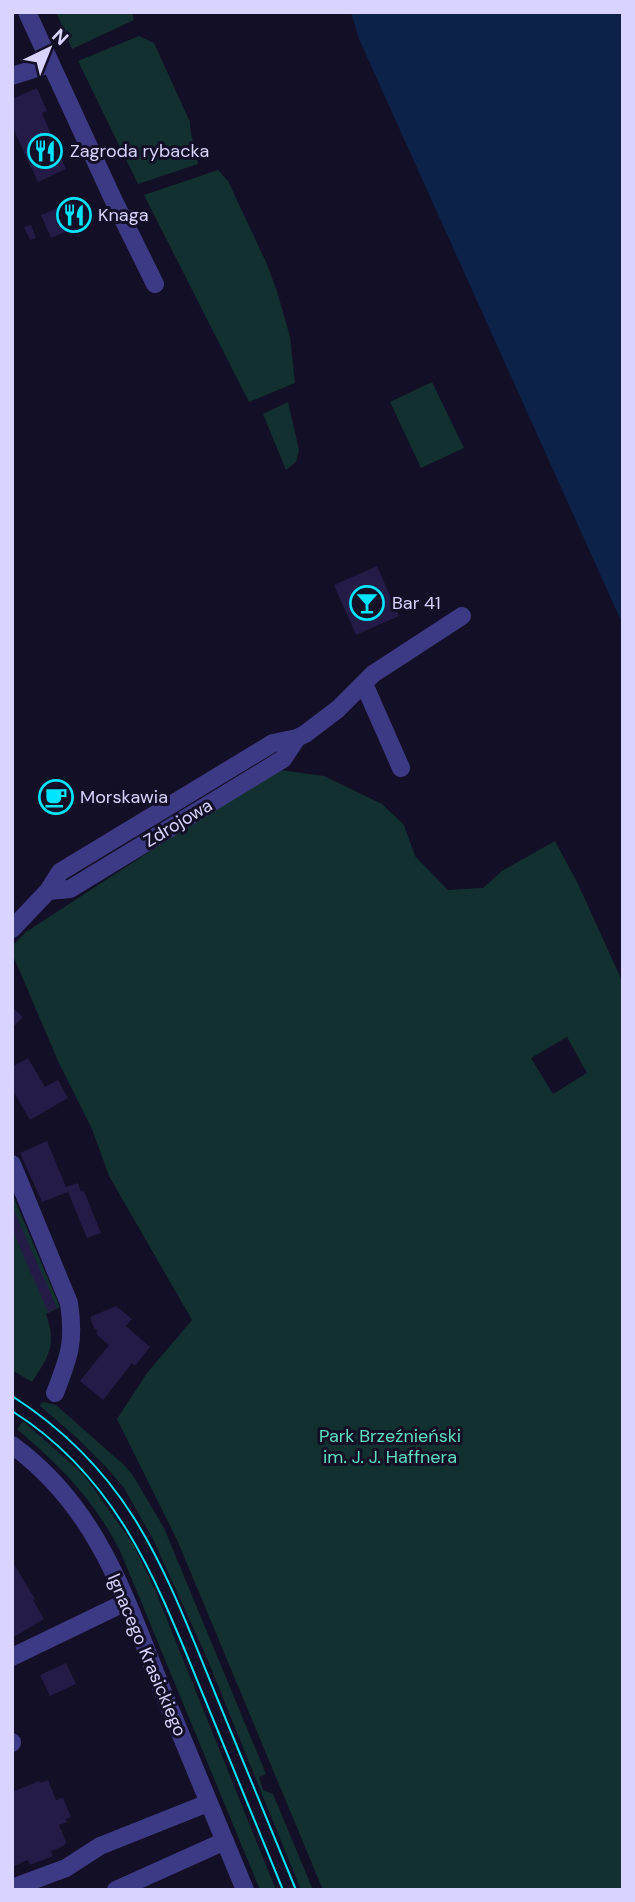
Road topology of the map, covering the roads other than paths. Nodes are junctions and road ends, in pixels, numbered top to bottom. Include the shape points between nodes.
1 (27, 12) edge
2 (50, 64) junction
3 (12, 76) edge
4 (156, 284) dead end
5 (462, 616) dead end
6 (370, 692) junction
7 (401, 768) dead end
8 (12, 929) edge
9 (12, 1164) edge
10 (55, 1393) dead end
11 (12, 1445) edge
12 (126, 1602) junction
13 (12, 1657) edge
14 (208, 1803) junction
15 (225, 1841) junction
16 (12, 1888) edge
17 (116, 1890) edge
18 (245, 1890) edge

1 - 2 street
2 - 3 street
2 - 4 street
5 - 6 street, Zdrojowa via 373,674
6 - 7 street
6 - 8 street, Zdrojowa via 297,738 283,760 70,889 48,891
9 - 10 street via 69,1303 71,1352
11 - 12 street, Ignacego Krasickiego via 80,1511 99,1540
12 - 13 street
12 - 14 street, Ignacego Krasickiego
14 - 15 street, Ignacego Krasickiego
14 - 16 street via 100,1846 66,1868
15 - 17 street
15 - 18 street, Ignacego Krasickiego

